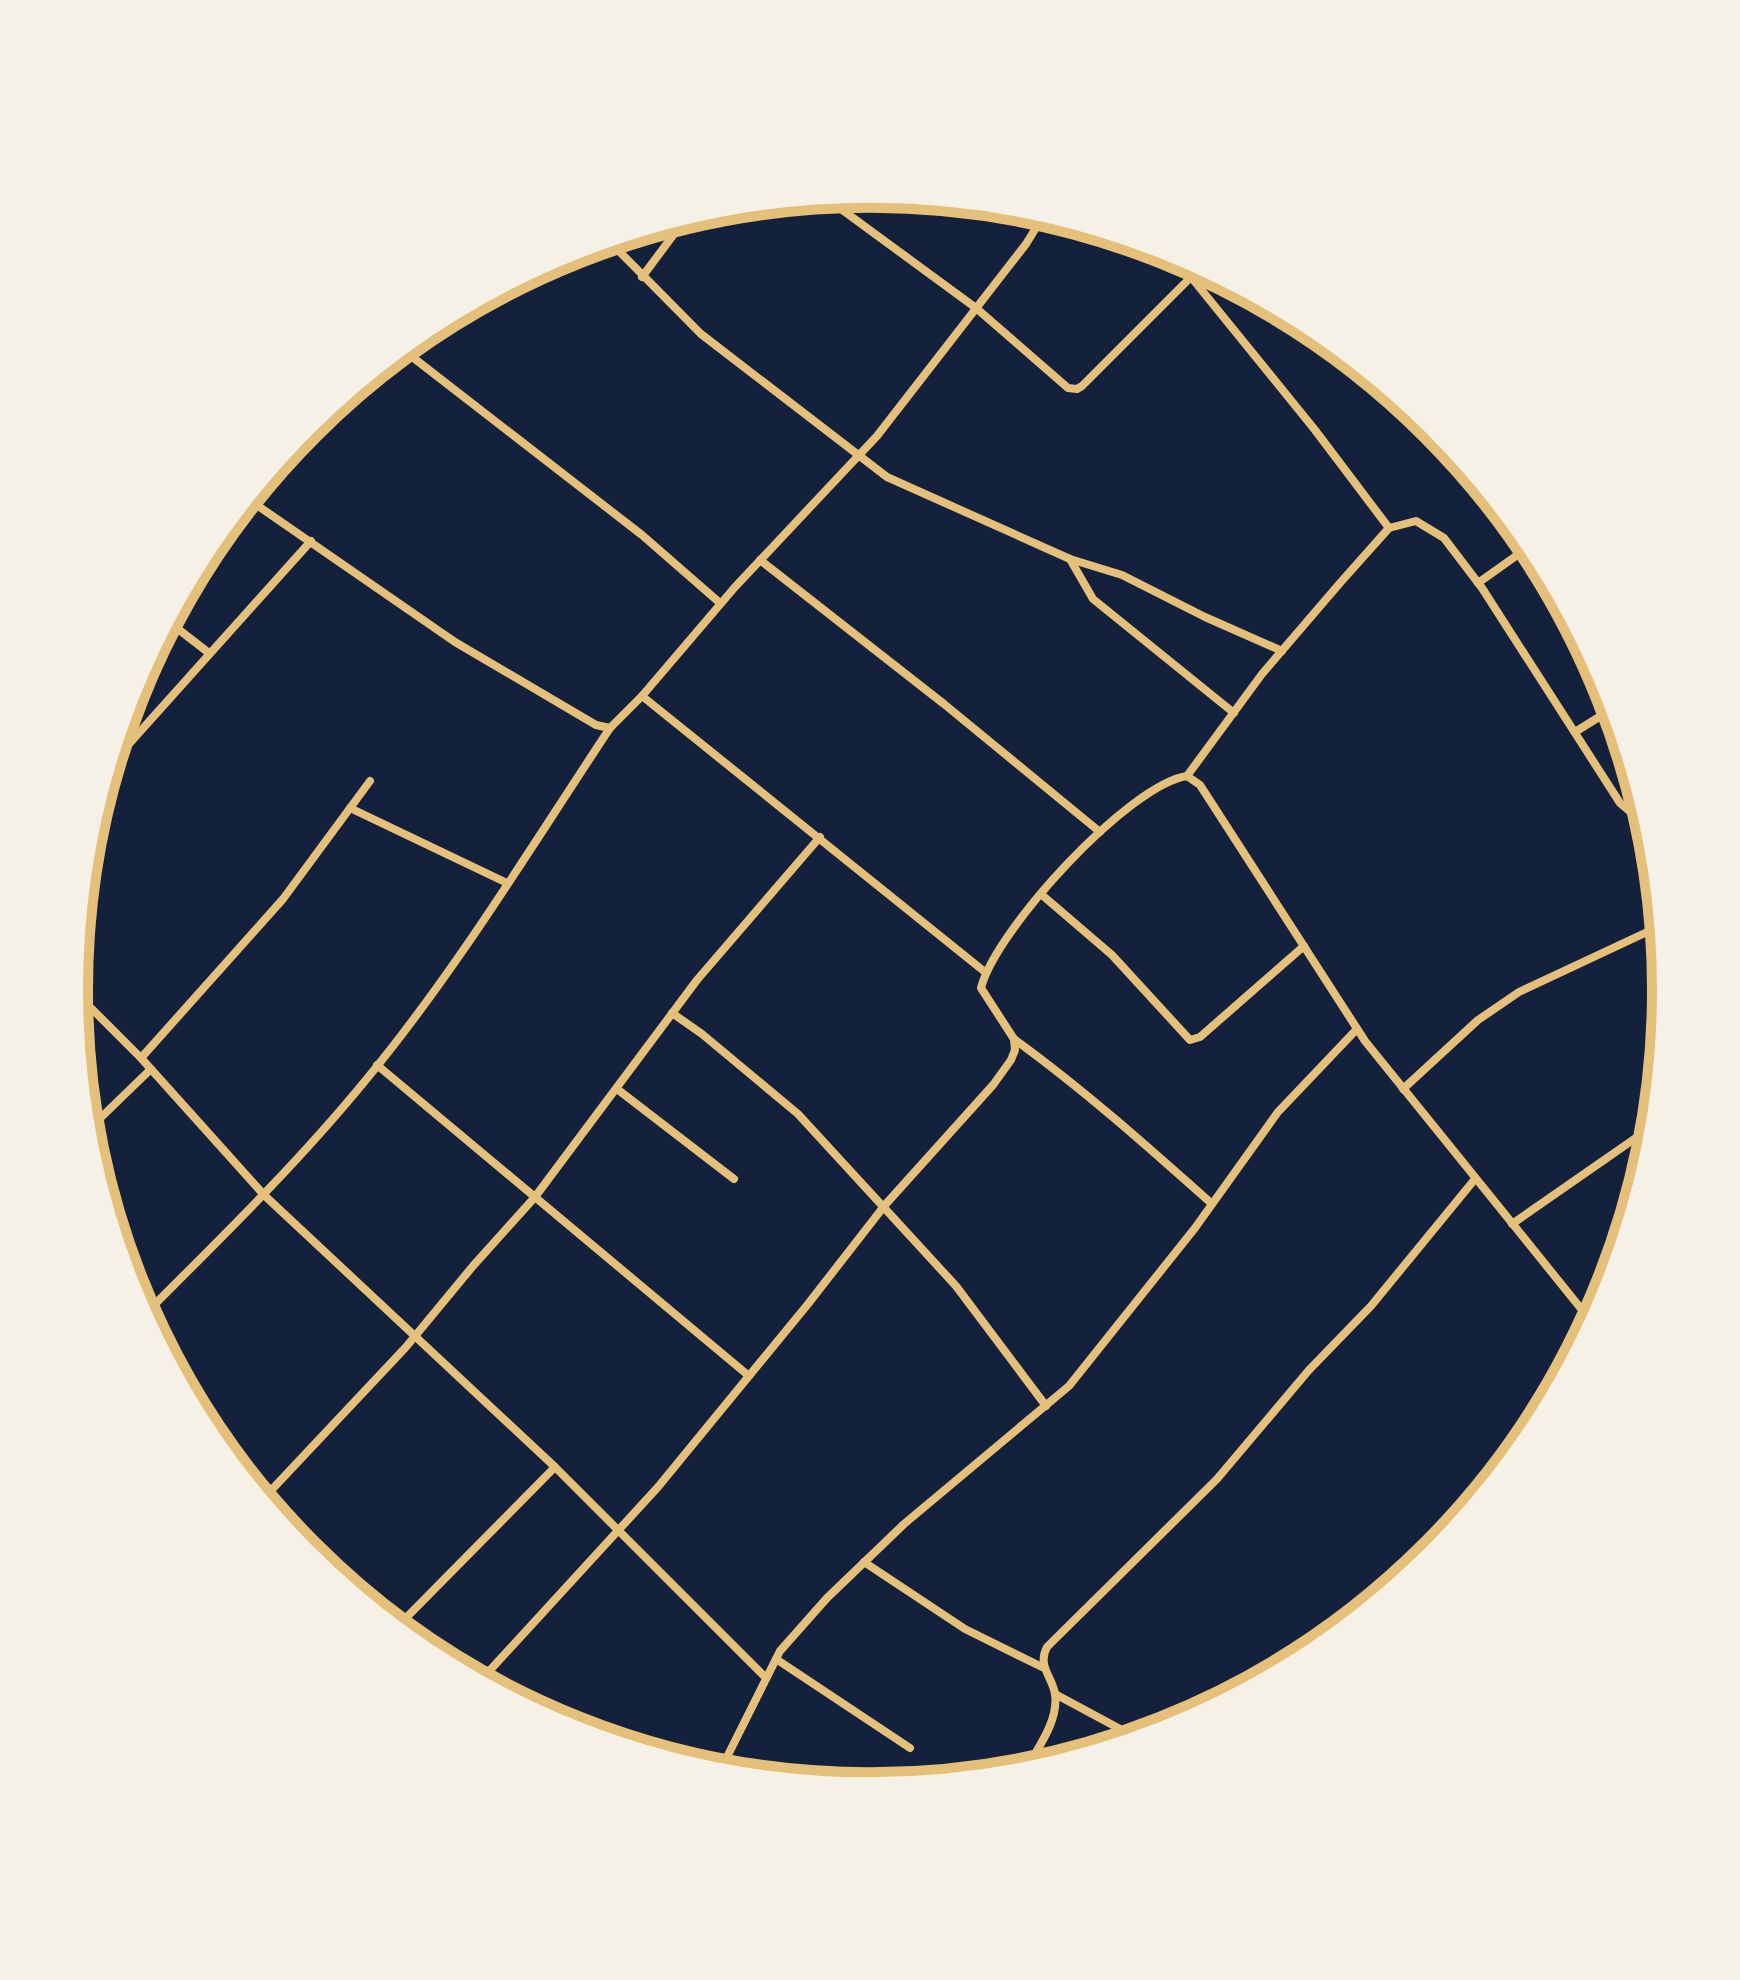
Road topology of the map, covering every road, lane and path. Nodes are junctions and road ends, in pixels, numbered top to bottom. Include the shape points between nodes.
1 (841, 209) edge
2 (1037, 226) edge
3 (675, 233) edge
4 (618, 250) edge
5 (642, 277) junction
6 (1191, 277) edge
7 (1192, 278) edge
8 (976, 308) junction
9 (412, 357) edge
10 (858, 456) junction
11 (257, 505) edge
12 (1389, 528) junction
13 (311, 541) junction
14 (1519, 554) edge
15 (1070, 559) junction
16 (760, 560) junction
17 (1478, 583) junction
18 (720, 603) junction
19 (177, 628) edge
20 (1282, 651) junction
21 (209, 653) junction
22 (642, 696) junction
23 (1234, 713) junction
24 (1601, 716) edge
25 (610, 728) junction
26 (1575, 732) junction
27 (128, 744) edge
28 (1187, 776) junction
29 (370, 781) dead end
30 (350, 808) junction
31 (1631, 812) edge
32 (1100, 832) junction
33 (820, 837) junction
34 (507, 883) junction
35 (1042, 895) junction
36 (1649, 931) edge
37 (1304, 946) junction
38 (985, 972) junction
39 (89, 1007) edge
40 (672, 1013) junction
41 (1357, 1029) junction
42 (1014, 1039) junction
43 (141, 1058) junction
44 (377, 1065) junction
45 (151, 1069) junction
46 (617, 1089) junction
47 (1403, 1089) junction
48 (99, 1119) edge
49 (1638, 1136) edge
50 (734, 1179) dead end
51 (1475, 1179) junction
52 (264, 1195) junction
53 (535, 1197) junction
54 (1211, 1203) junction
55 (885, 1205) junction
56 (1512, 1224) junction
57 (155, 1304) edge
58 (1582, 1310) edge
59 (415, 1337) junction
60 (749, 1376) junction
61 (1046, 1406) junction
62 (555, 1467) junction
63 (270, 1491) edge
64 (619, 1529) junction
65 (864, 1562) junction
66 (406, 1618) edge
67 (776, 1659) junction
68 (1044, 1668) junction
69 (488, 1672) edge
70 (766, 1678) junction
71 (1055, 1694) junction
72 (1122, 1730) edge
73 (910, 1748) dead end
74 (1034, 1754) edge
75 (726, 1758) edge

1 - 8 street
2 - 8 street
3 - 5 street
4 - 5 street
5 - 10 street via 701,334
6 - 8 street via 1077,389 1068,388
7 - 12 street
8 - 10 street
9 - 18 street via 642,535
10 - 15 street via 887,477
10 - 16 street
11 - 13 street
12 - 17 street via 1424,524 1444,538
12 - 20 street
13 - 21 street
13 - 25 street via 455,642 596,725
14 - 17 street
15 - 20 street via 1122,575
15 - 23 street via 1093,599
16 - 18 street
16 - 32 street
17 - 26 street
18 - 22 street
19 - 21 street
20 - 23 street
21 - 27 street
22 - 25 street
22 - 33 street
23 - 28 street
24 - 26 street
25 - 34 street
26 - 31 street
28 - 32 street via 1161,784
28 - 37 street via 1200,785
29 - 30 street
30 - 34 street
30 - 43 street via 283,899
32 - 35 street
33 - 38 street
33 - 40 street
34 - 44 street
35 - 37 street via 1112,955 1190,1040 1200,1037
35 - 38 street via 1017,921
36 - 47 street via 1519,992 1478,1020
37 - 41 street
38 - 42 street via 981,988
39 - 43 street
40 - 46 street
40 - 55 street via 798,1114
41 - 47 street
41 - 54 street via 1278,1112
42 - 54 street via 1115,1117
42 - 55 street via 1011,1060 993,1085
43 - 45 street
44 - 52 street
44 - 53 street
45 - 48 street
45 - 52 street
46 - 50 street
46 - 53 street
47 - 51 street
49 - 56 street
51 - 56 street
51 - 68 street via 1217,1479 1047,1647
52 - 57 street
52 - 59 street
53 - 59 street
53 - 60 street
54 - 61 street via 1092,1359
55 - 60 street
55 - 61 street via 956,1286
56 - 58 street
59 - 62 street
59 - 63 street
60 - 64 street
61 - 65 street
62 - 64 street
62 - 66 street
64 - 69 street
64 - 70 street
65 - 67 street
65 - 68 street via 965,1629
67 - 70 street
67 - 73 street
68 - 71 street
70 - 75 street
71 - 72 street
71 - 74 street via 1048,1729

